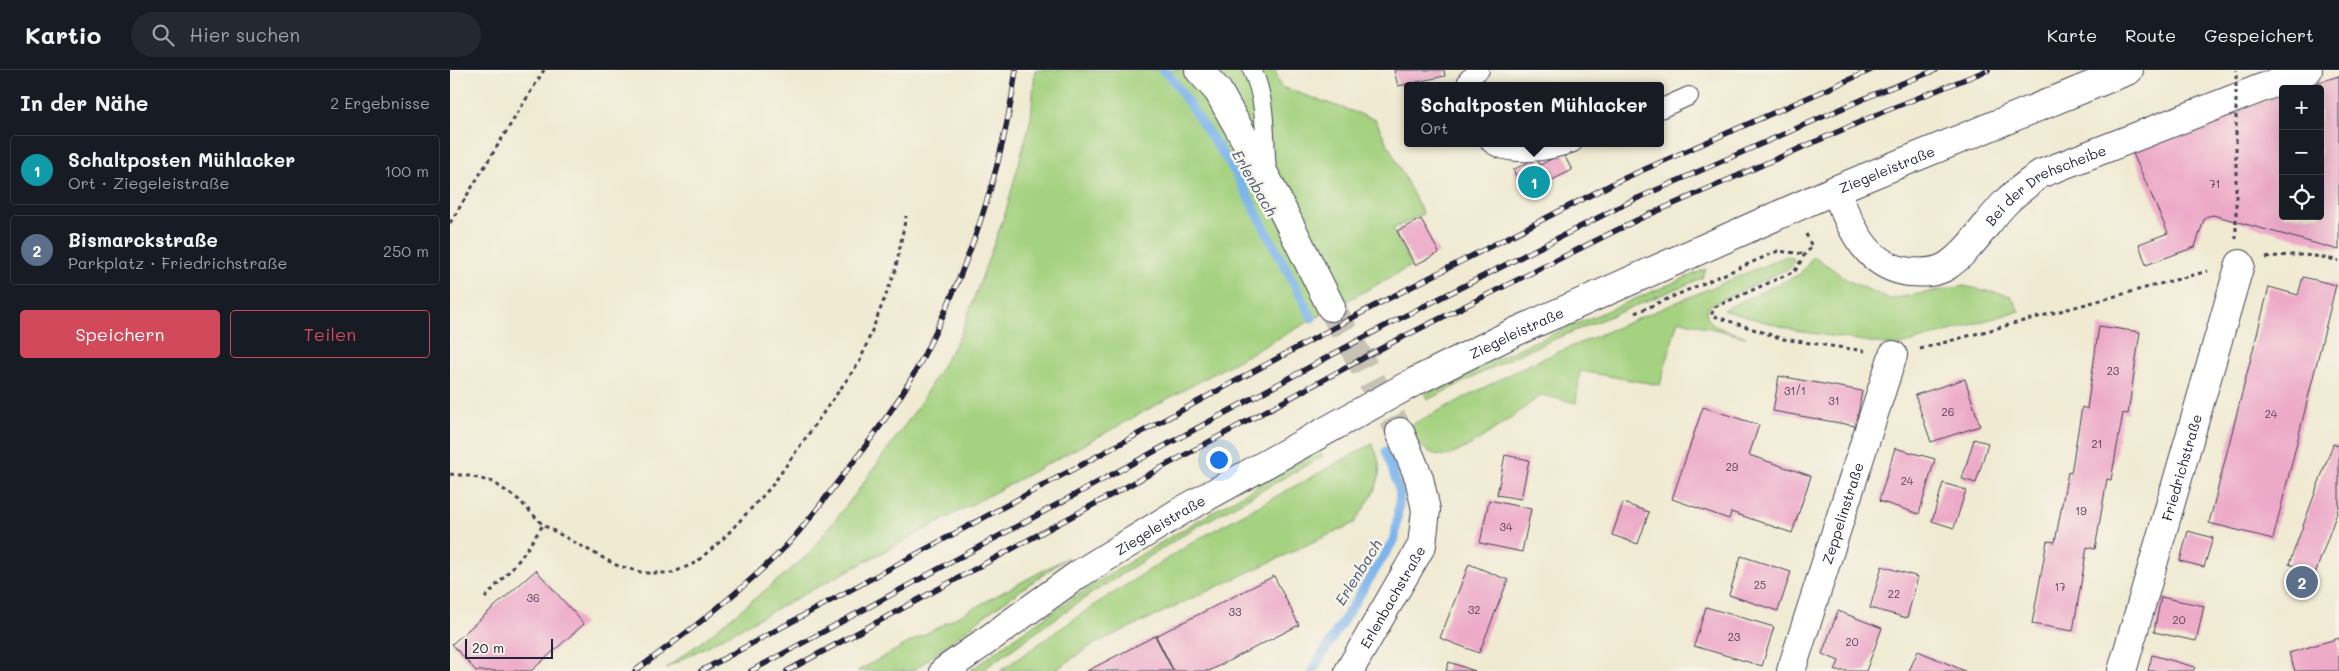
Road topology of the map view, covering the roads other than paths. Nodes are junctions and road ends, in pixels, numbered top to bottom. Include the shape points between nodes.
1 (1199, 70) edge
2 (1252, 70) edge
3 (1480, 70) edge
4 (2129, 70) edge
5 (2308, 70) edge
6 (1466, 82) edge
7 (1689, 96) dead end
8 (1664, 107) edge
9 (1498, 147) edge
10 (1562, 147) edge
11 (1268, 179) junction
12 (1835, 190) junction
13 (2238, 252) road end
14 (1331, 307) tunnel mouth
15 (1893, 355) road end
16 (1400, 432) tunnel mouth
17 (944, 671) edge
18 (1349, 671) edge
19 (1791, 671) edge
20 (2122, 671) edge

1 - 11 street via 1218,91
2 - 11 lane via 1261,103
3 - 6 lane
4 - 12 street, Ziegeleistraße
5 - 12 street, Bei der Drehscheibe via 2040,174 2007,200 1959,256 1946,267 1925,274 1898,271 1875,260 1855,233
7 - 8 lane
9 - 10 lane via 1520,153
11 - 14 street
12 - 17 street, Ziegeleistraße via 1515,332 1414,382 1181,511 1079,574
13 - 20 street, Friedrichstraße
15 - 19 street, Zeppelinstraße
16 - 18 street, Erlenbachstraße via 1420,478 1426,510 1422,545

